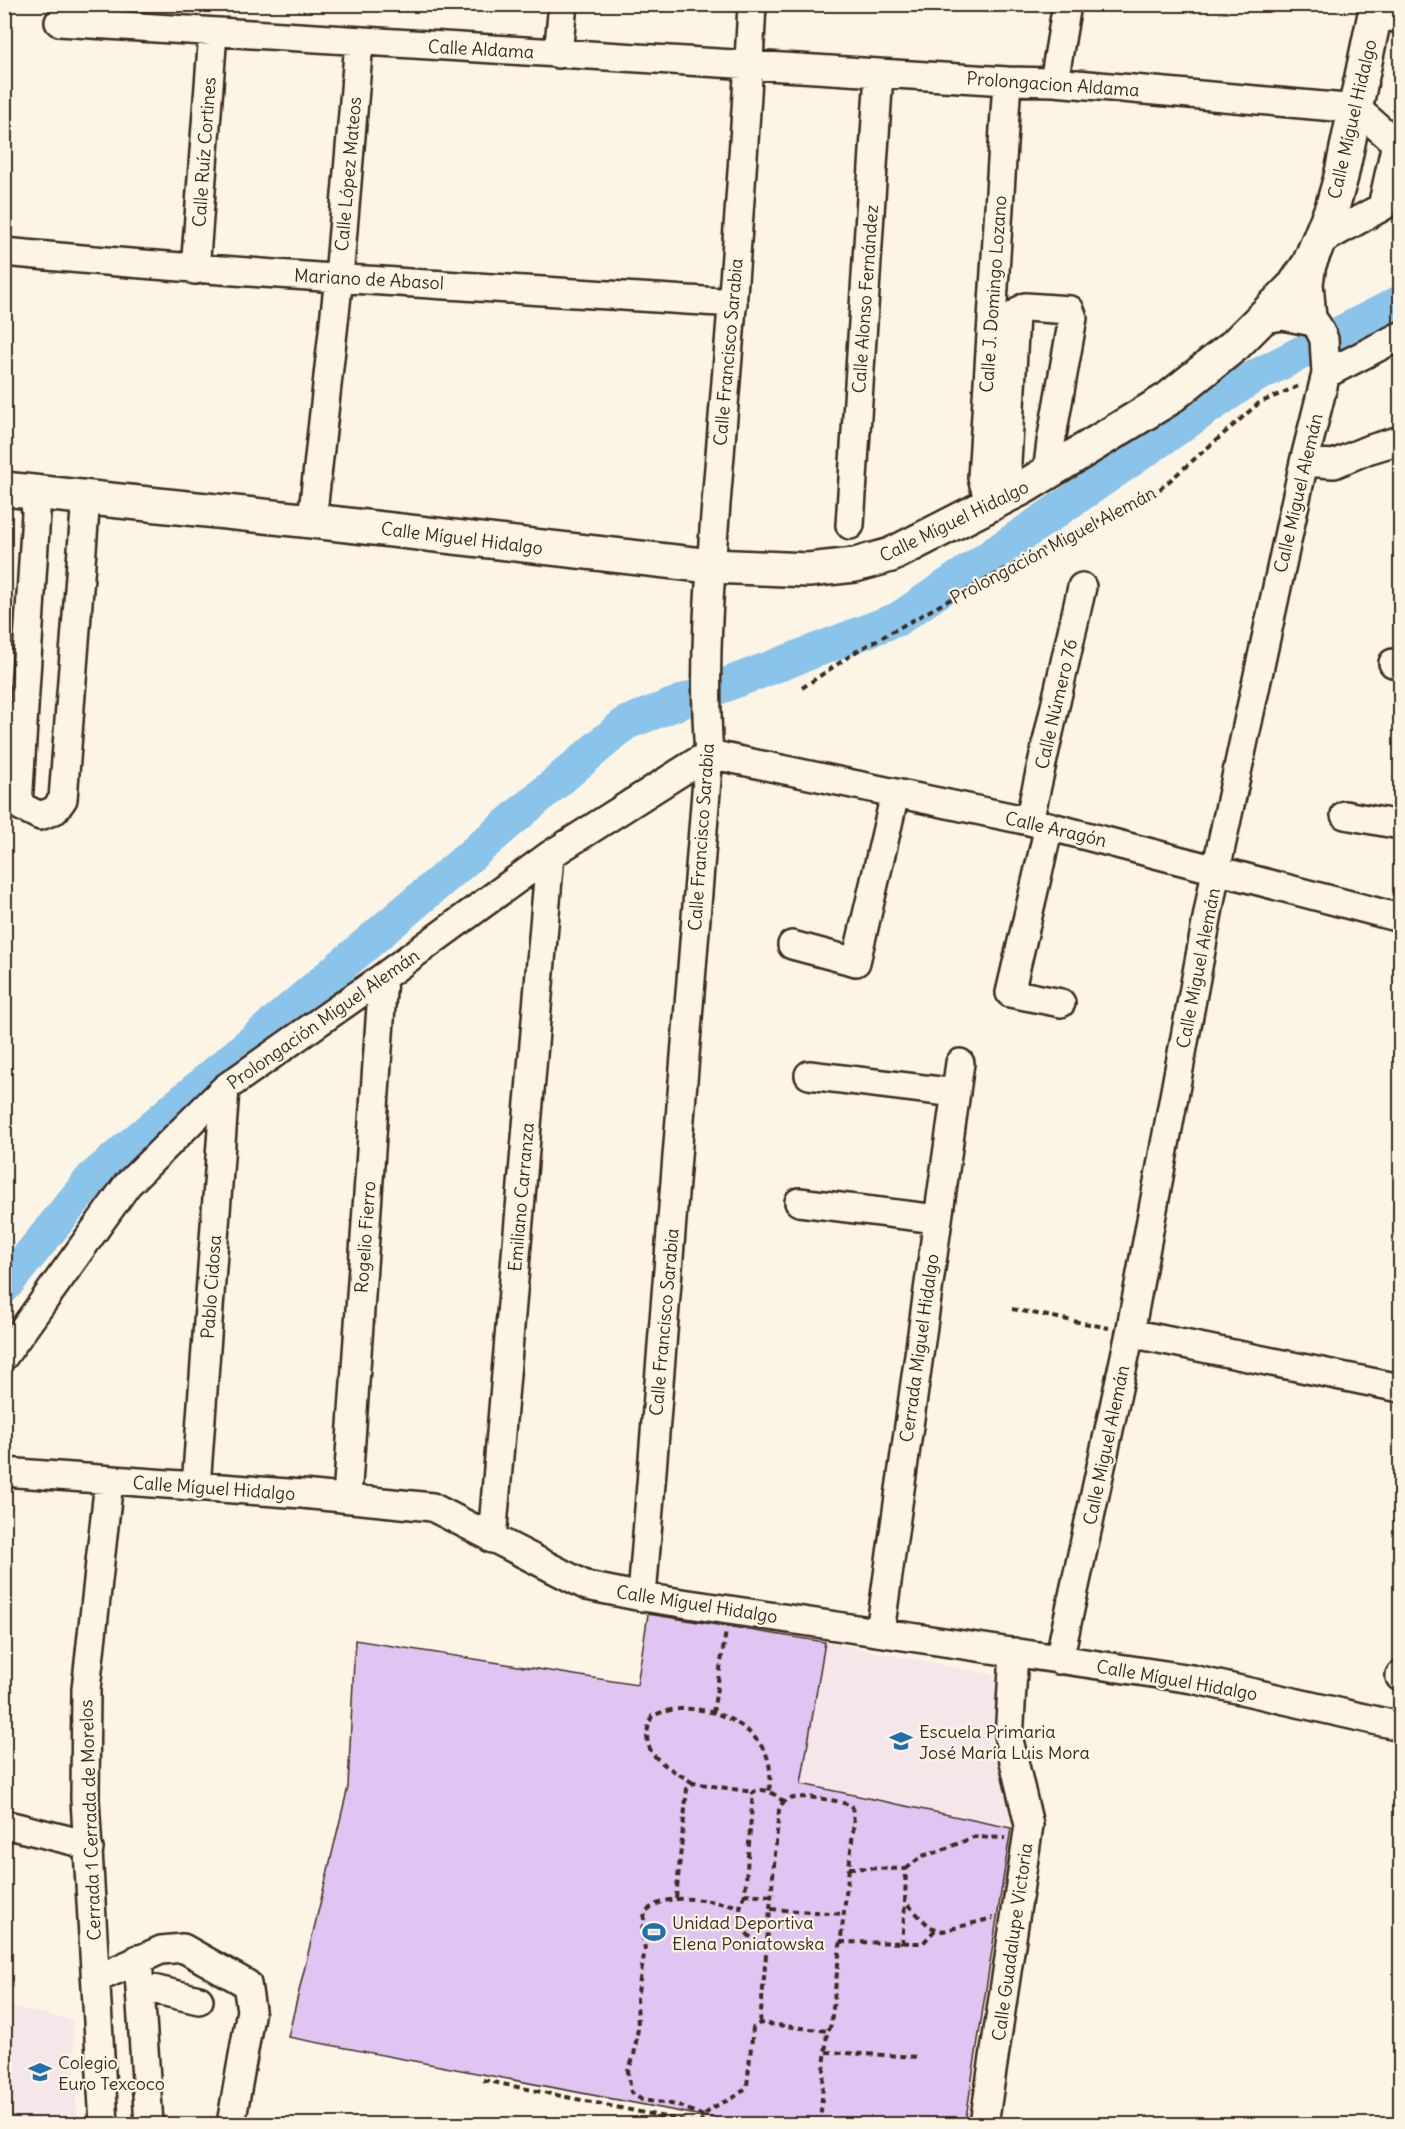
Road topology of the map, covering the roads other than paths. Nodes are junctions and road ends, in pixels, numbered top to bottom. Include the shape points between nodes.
1 (563, 4) edge
2 (752, 4) edge
3 (1067, 4) edge
4 (1384, 12) edge
5 (59, 22) dead end
6 (213, 33) junction
7 (359, 42) junction
8 (558, 54) junction
9 (749, 65) junction
10 (879, 73) junction
11 (1006, 81) junction
12 (1054, 82) junction
13 (1357, 109) junction
14 (1398, 143) edge
15 (1391, 208) edge
16 (4, 252) edge
17 (1307, 264) junction
18 (195, 270) junction
19 (339, 277) junction
20 (733, 303) junction
21 (1264, 316) junction
22 (1313, 321) junction
23 (1401, 336) edge
24 (1326, 364) junction
25 (1400, 440) edge
26 (1304, 462) junction
27 (1047, 474) junction
28 (19, 491) edge
29 (86, 497) junction
30 (999, 500) junction
31 (312, 521) junction
32 (850, 525) dead end
33 (711, 566) junction
34 (1082, 587) dead end
35 (708, 744) junction
36 (895, 794) junction
37 (1345, 815) dead end
38 (1039, 824) junction
39 (1401, 825) edge
40 (550, 855) junction
41 (1216, 870) junction
42 (1401, 918) edge
43 (792, 945) dead end
44 (383, 977) junction
45 (1060, 1003) dead end
46 (960, 1063) dead end
47 (809, 1075) dead end
48 (225, 1088) junction
49 (956, 1093) junction
50 (799, 1202) dead end
51 (937, 1219) junction
52 (1130, 1333) junction
53 (4, 1356) edge
54 (1401, 1388) edge
55 (4, 1472) edge
56 (109, 1481) junction
57 (196, 1487) junction
58 (347, 1498) junction
59 (492, 1539) junction
60 (642, 1597) junction
61 (880, 1632) junction
62 (1014, 1652) junction
63 (1059, 1660) junction
64 (1401, 1725) edge
65 (4, 1824) edge
66 (89, 1849) junction
67 (138, 1959) junction
68 (96, 1979) junction
69 (140, 1986) junction
70 (199, 2000) dead end
71 (104, 2124) edge
72 (148, 2124) edge
73 (231, 2124) edge
74 (984, 2124) edge

1 - 8 street
2 - 9 street, Calle Francisco Sarabia
3 - 12 street
4 - 13 main road, Calle Míguel Hidalgo
5 - 6 street, Calle Aldama
6 - 7 street, Calle Aldama
6 - 18 street, Calle Ruíz Cortines
7 - 8 street, Calle Aldama
7 - 19 street, Calle López Mateos
8 - 9 street, Calle Aldama
9 - 10 street, Prolongacion Aldama
9 - 20 street, Calle Francisco Sarabia
10 - 11 street, Prolongacion Aldama
10 - 32 street, Calle Alonso Fernández
11 - 12 street, Prolongacion Aldama
11 - 30 street, Calle J. Domingo Lozano via 982,478
12 - 13 street, Prolongacion Aldama
13 - 14 street
13 - 17 main road, Calle Míguel Hidalgo via 1341,177
14 - 15 street
15 - 17 street
16 - 18 street, Mariano de Abasol
17 - 21 main road, Calle Míguel Hidalgo
17 - 22 main road
18 - 19 street, Mariano de Abasol
19 - 20 street, Mariano de Abasol
19 - 31 street, Calle López Mateos
20 - 33 street, Calle Francisco Sarabia
21 - 22 main road via 1283,313
21 - 27 main road, Calle Míguel Hidalgo via 1168,399
22 - 24 street via 1324,339
23 - 24 street
24 - 26 street, Calle Miguel Alemán
25 - 26 street via 1334,464
26 - 41 street, Calle Miguel Alemán
27 - 30 main road, Calle Míguel Hidalgo
27 - 30 street via 1073,318 1070,310 1025,307 1015,315 1007,463
28 - 29 main road, Calle Míguel Hidalgo
28 - 29 street via 36,513 18,805 40,816 56,810 63,799
29 - 31 main road, Calle Míguel Hidalgo
30 - 33 main road, Calle Míguel Hidalgo via 891,555 855,565 808,570
31 - 33 main road, Calle Míguel Hidalgo
33 - 35 street, Calle Francisco Sarabia via 706,674
34 - 38 street, Calle Número 76
35 - 36 street, Calle Aragón
35 - 40 street, Prolongación Miguel Alemán
35 - 60 street, Calle Francisco Sarabia
36 - 38 street, Calle Aragón
36 - 43 street via 856,962
37 - 39 street
38 - 41 street, Calle Aragón
38 - 45 street, Calle Número 76 via 1010,993
40 - 44 street, Prolongación Miguel Alemán
40 - 59 street, Emiliano Carranza
41 - 42 street, Calle Aragón
41 - 52 street, Calle Miguel Alemán
44 - 48 street, Prolongación Miguel Alemán
44 - 58 street, Rogelio Fierro
46 - 49 street, Cerrada Miguel Hidalgo
47 - 49 street
48 - 53 street, Prolongación Miguel Alemán via 127,1185
48 - 57 street, Pablo Cidosa
49 - 51 street, Cerrada Miguel Hidalgo
50 - 51 street
51 - 61 street, Cerrada Miguel Hidalgo
52 - 54 street
52 - 63 street, Calle Miguel Alemán
55 - 56 street, Calle Míguel Hidalgo
56 - 57 street, Calle Míguel Hidalgo
56 - 66 street, Cerrada 1 Cerrada de Morelos via 86,1689 85,1799
57 - 58 street, Calle Míguel Hidalgo
58 - 59 street, Calle Míguel Hidalgo via 432,1507
59 - 60 street, Calle Míguel Hidalgo via 587,1586
60 - 61 street, Calle Míguel Hidalgo
61 - 62 street, Calle Míguel Hidalgo
62 - 63 street, Calle Míguel Hidalgo
62 - 74 street, Calle Guadalupe Victoria via 1009,1740 1029,1825
63 - 64 street, Calle Míguel Hidalgo via 1192,1679
65 - 66 street via 77,1842
66 - 68 street, Cerrada 1 Cerrada de Morelos
67 - 68 street
67 - 69 street
67 - 73 street via 161,1950 183,1948 247,1984 251,2010
68 - 71 street, Cerrada 1 Cerrada de Morelos
69 - 70 street
69 - 72 street

